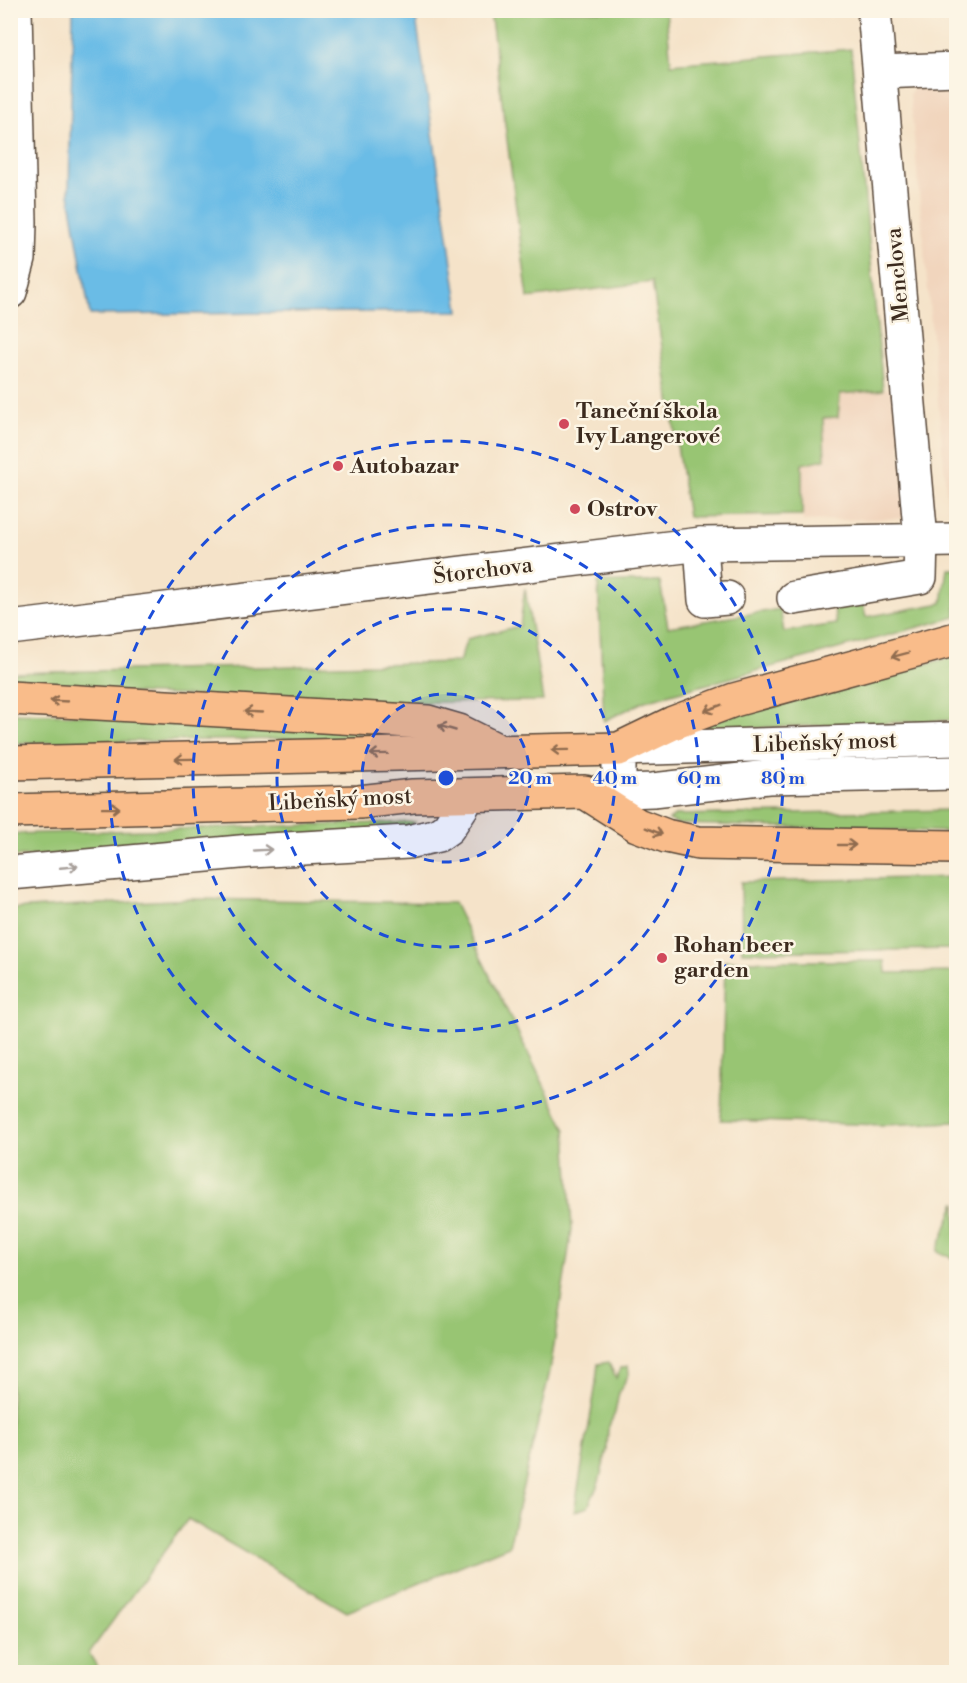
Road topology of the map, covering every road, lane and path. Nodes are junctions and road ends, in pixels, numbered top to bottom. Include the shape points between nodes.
1 (15, 10) edge
2 (874, 10) edge
3 (957, 69) edge
4 (880, 72) junction
5 (10, 292) edge
6 (921, 540) junction
7 (957, 540) edge
8 (701, 544) junction
9 (727, 598) dead end
10 (794, 598) dead end
11 (10, 628) edge
12 (957, 639) edge
13 (10, 698) edge
14 (957, 739) edge
15 (619, 749) junction
16 (500, 752) junction
17 (10, 763) edge
18 (957, 773) edge
19 (653, 790) junction
20 (957, 792) edge
21 (465, 795) junction
22 (619, 802) junction
23 (10, 810) edge
24 (957, 847) edge
25 (10, 873) edge

1 - 5 street via 20,222 19,260
2 - 4 street, Menclova
3 - 4 street
4 - 6 street, Menclova
6 - 7 street, Štorchova
6 - 8 street, Štorchova
6 - 10 street, Menclova via 920,577
8 - 9 street via 705,600
8 - 11 street, Štorchova
12 -> 15 main road via 734,700
16 -> 13 main road via 459,731 428,722
14 - 15 street, Libeňský most
15 -> 16 main road, Libeňský most
15 - 22 street
16 -> 17 main road, Libeňský most
18 - 19 street, Libeňský most via 768,777
19 - 20 street via 756,796
19 - 22 street, Libeňský most
21 - 22 main road, Libeňský most via 585,792
23 -> 21 main road, Libeňský most via 359,802
25 -> 21 street via 251,851 408,842 438,836 448,828 463,806
22 -> 24 main road via 637,825 699,843

